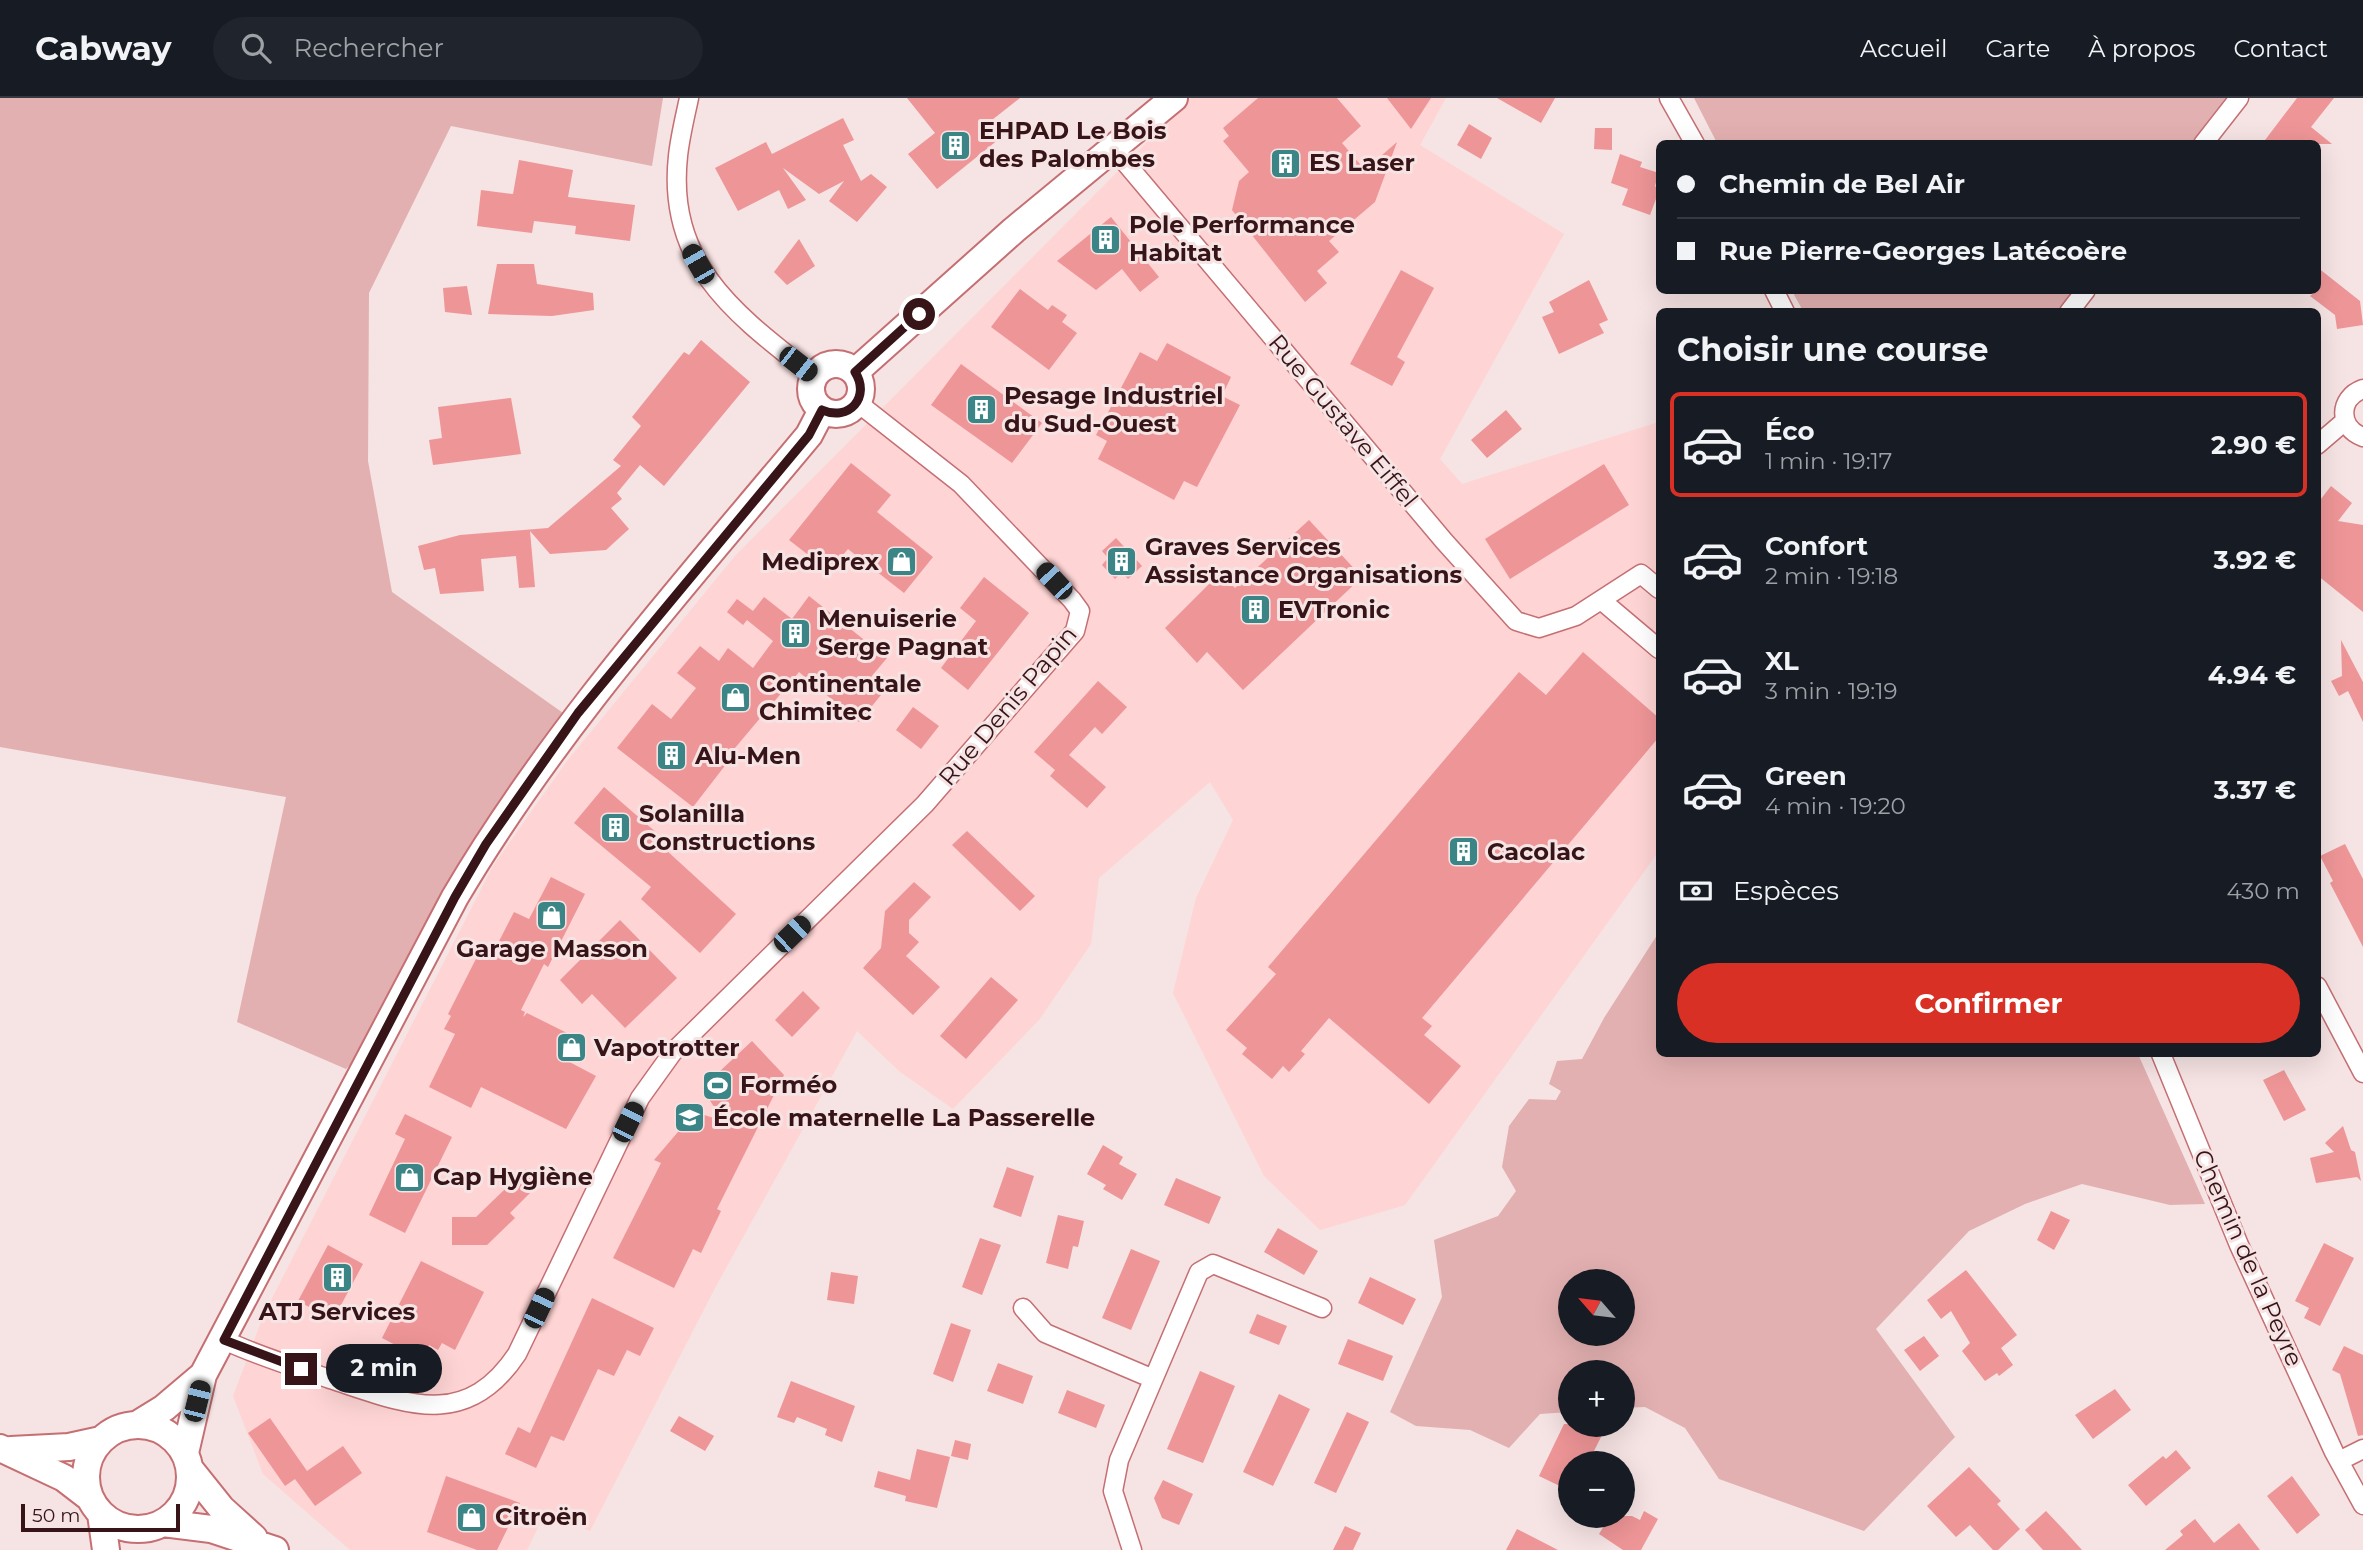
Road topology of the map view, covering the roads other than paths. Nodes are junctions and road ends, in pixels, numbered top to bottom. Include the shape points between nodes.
1 (689, 98) edge
2 (1174, 98) edge
3 (1669, 98) edge
4 (2239, 98) edge
5 (1693, 140) edge
6 (2206, 140) edge
7 (1113, 148) junction
8 (855, 372) junction
9 (814, 376) junction
10 (2363, 389) edge
11 (858, 403) junction
12 (822, 410) junction
13 (2344, 421) junction
14 (2363, 437) edge
15 (2321, 441) edge
16 (1656, 586) edge
17 (1601, 600) junction
18 (1656, 646) edge
19 (2321, 994) edge
20 (2162, 1057) edge
21 (2363, 1073) edge
22 (1023, 1308) dead end
23 (1322, 1308) dead end
24 (224, 1340) junction
25 (203, 1375) junction
26 (1152, 1378) junction
27 (138, 1424) junction
28 (102, 1440) junction
29 (5, 1449) edge
30 (2363, 1449) edge
31 (188, 1461) junction
32 (2339, 1461) junction
33 (2363, 1505) edge
34 (95, 1506) junction
35 (157, 1526) junction
36 (266, 1546) edge
37 (106, 1550) edge
38 (131, 1550) edge
39 (1132, 1550) edge

1 - 9 street via 677,192 687,245 716,293
2 - 7 street
3 - 5 street
4 - 6 street
7 - 8 street
7 - 17 street, Rue Gustave Eiffel via 1516,621 1539,628 1576,616
8 - 9 street via 834,364
8 - 11 street via 862,387
9 - 12 street via 811,391
10 - 13 street via 2348,399
11 - 12 street via 837,415
11 - 24 street, Rue Denis Papin via 961,484 1080,611 1075,631 925,804 655,1073 517,1354 492,1384 454,1404 403,1403
12 - 24 street via 809,435 573,720 486,844
13 - 14 street via 2354,434
13 - 15 street
16 - 17 street, Rue Gustave Eiffel via 1641,574
17 - 18 street
19 - 21 street
20 - 32 street, Chemin de la Peyre via 2239,1245
22 - 26 street via 1045,1333
23 - 26 street via 1213,1264 1199,1272
24 - 25 street
25 - 27 street
25 - 31 street
26 - 39 street via 1119,1460 1113,1491
27 - 28 street via 118,1428
27 - 31 street via 166,1432
28 - 29 street via 69,1447
28 - 34 street via 88,1461 86,1486
29 - 34 street via 64,1478
30 - 32 street
31 - 35 street via 185,1501
31 - 36 street via 222,1509
32 - 33 street, Chemin de la Peyre
34 - 35 street via 124,1528
34 - 37 street
35 - 36 street via 211,1529
35 - 38 street

